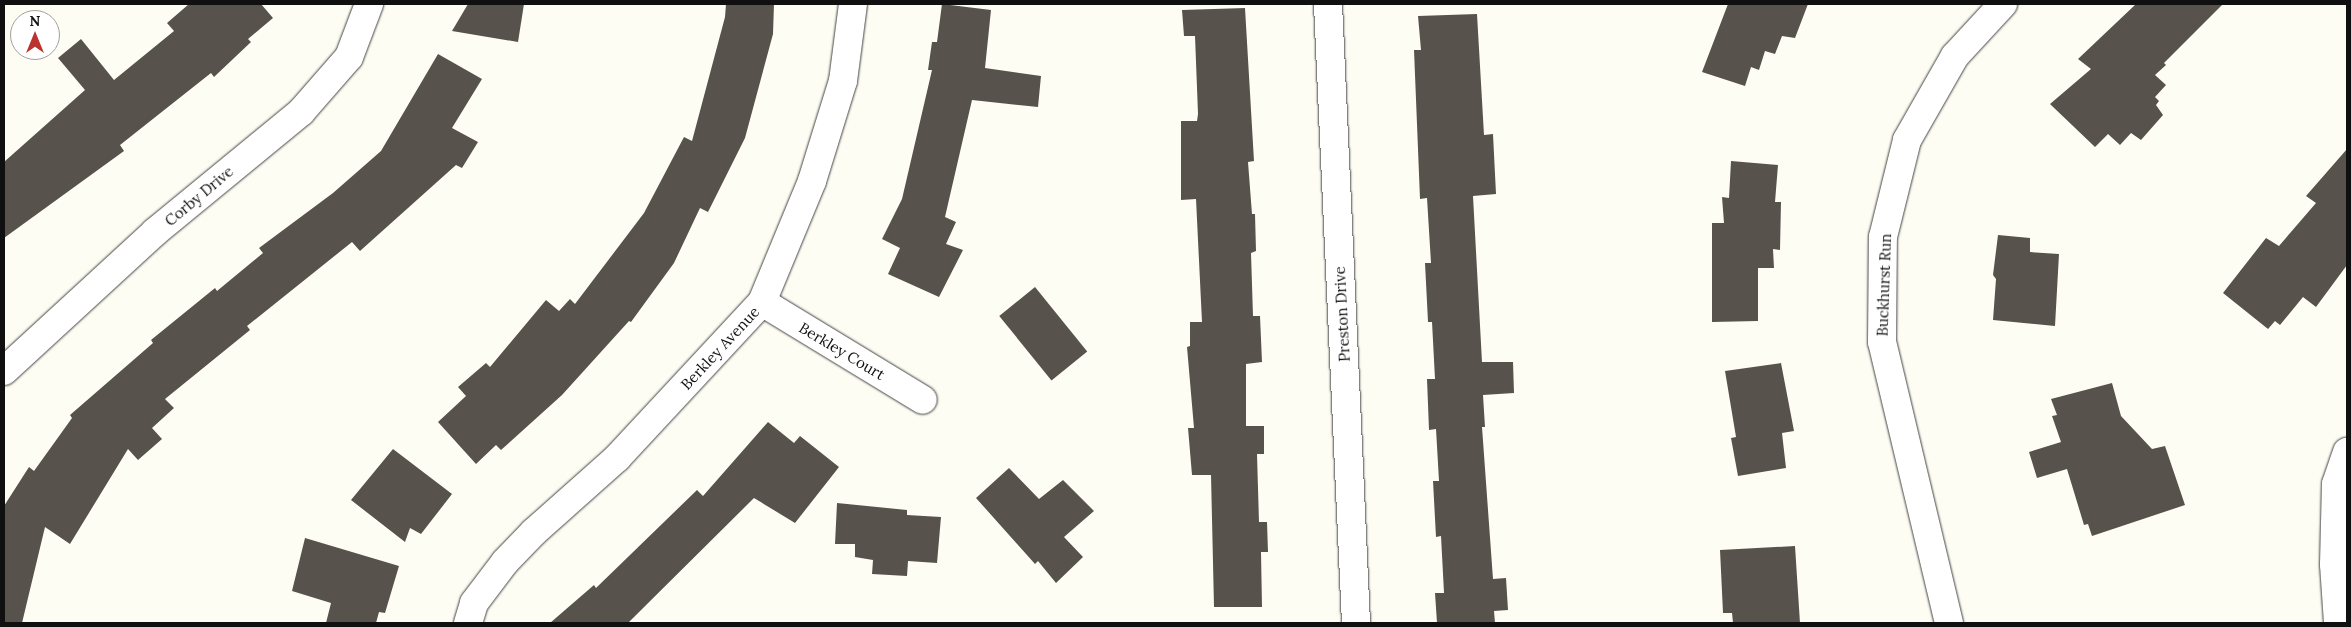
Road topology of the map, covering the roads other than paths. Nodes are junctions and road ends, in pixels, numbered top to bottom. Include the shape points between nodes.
1 (368, 4) edge
2 (853, 4) edge
3 (1328, 4) edge
4 (2003, 4) edge
5 (762, 302) junction
6 (4, 371) edge
7 (923, 400) dead end
8 (2347, 452) edge
9 (468, 623) edge
10 (1356, 623) edge
11 (1949, 623) edge
12 (2338, 623) edge

1 - 6 street, Corby Drive via 349,57 300,112 155,232
2 - 5 street, Berkley Avenue via 843,81 812,181
3 - 10 street, Preston Drive
4 - 11 street, Buckhurst Run via 1955,56 1907,140 1883,237 1882,342
5 - 7 street, Berkley Court
5 - 9 street, Berkley Avenue via 617,458 505,562 474,603
8 - 12 street via 2336,484 2334,564

